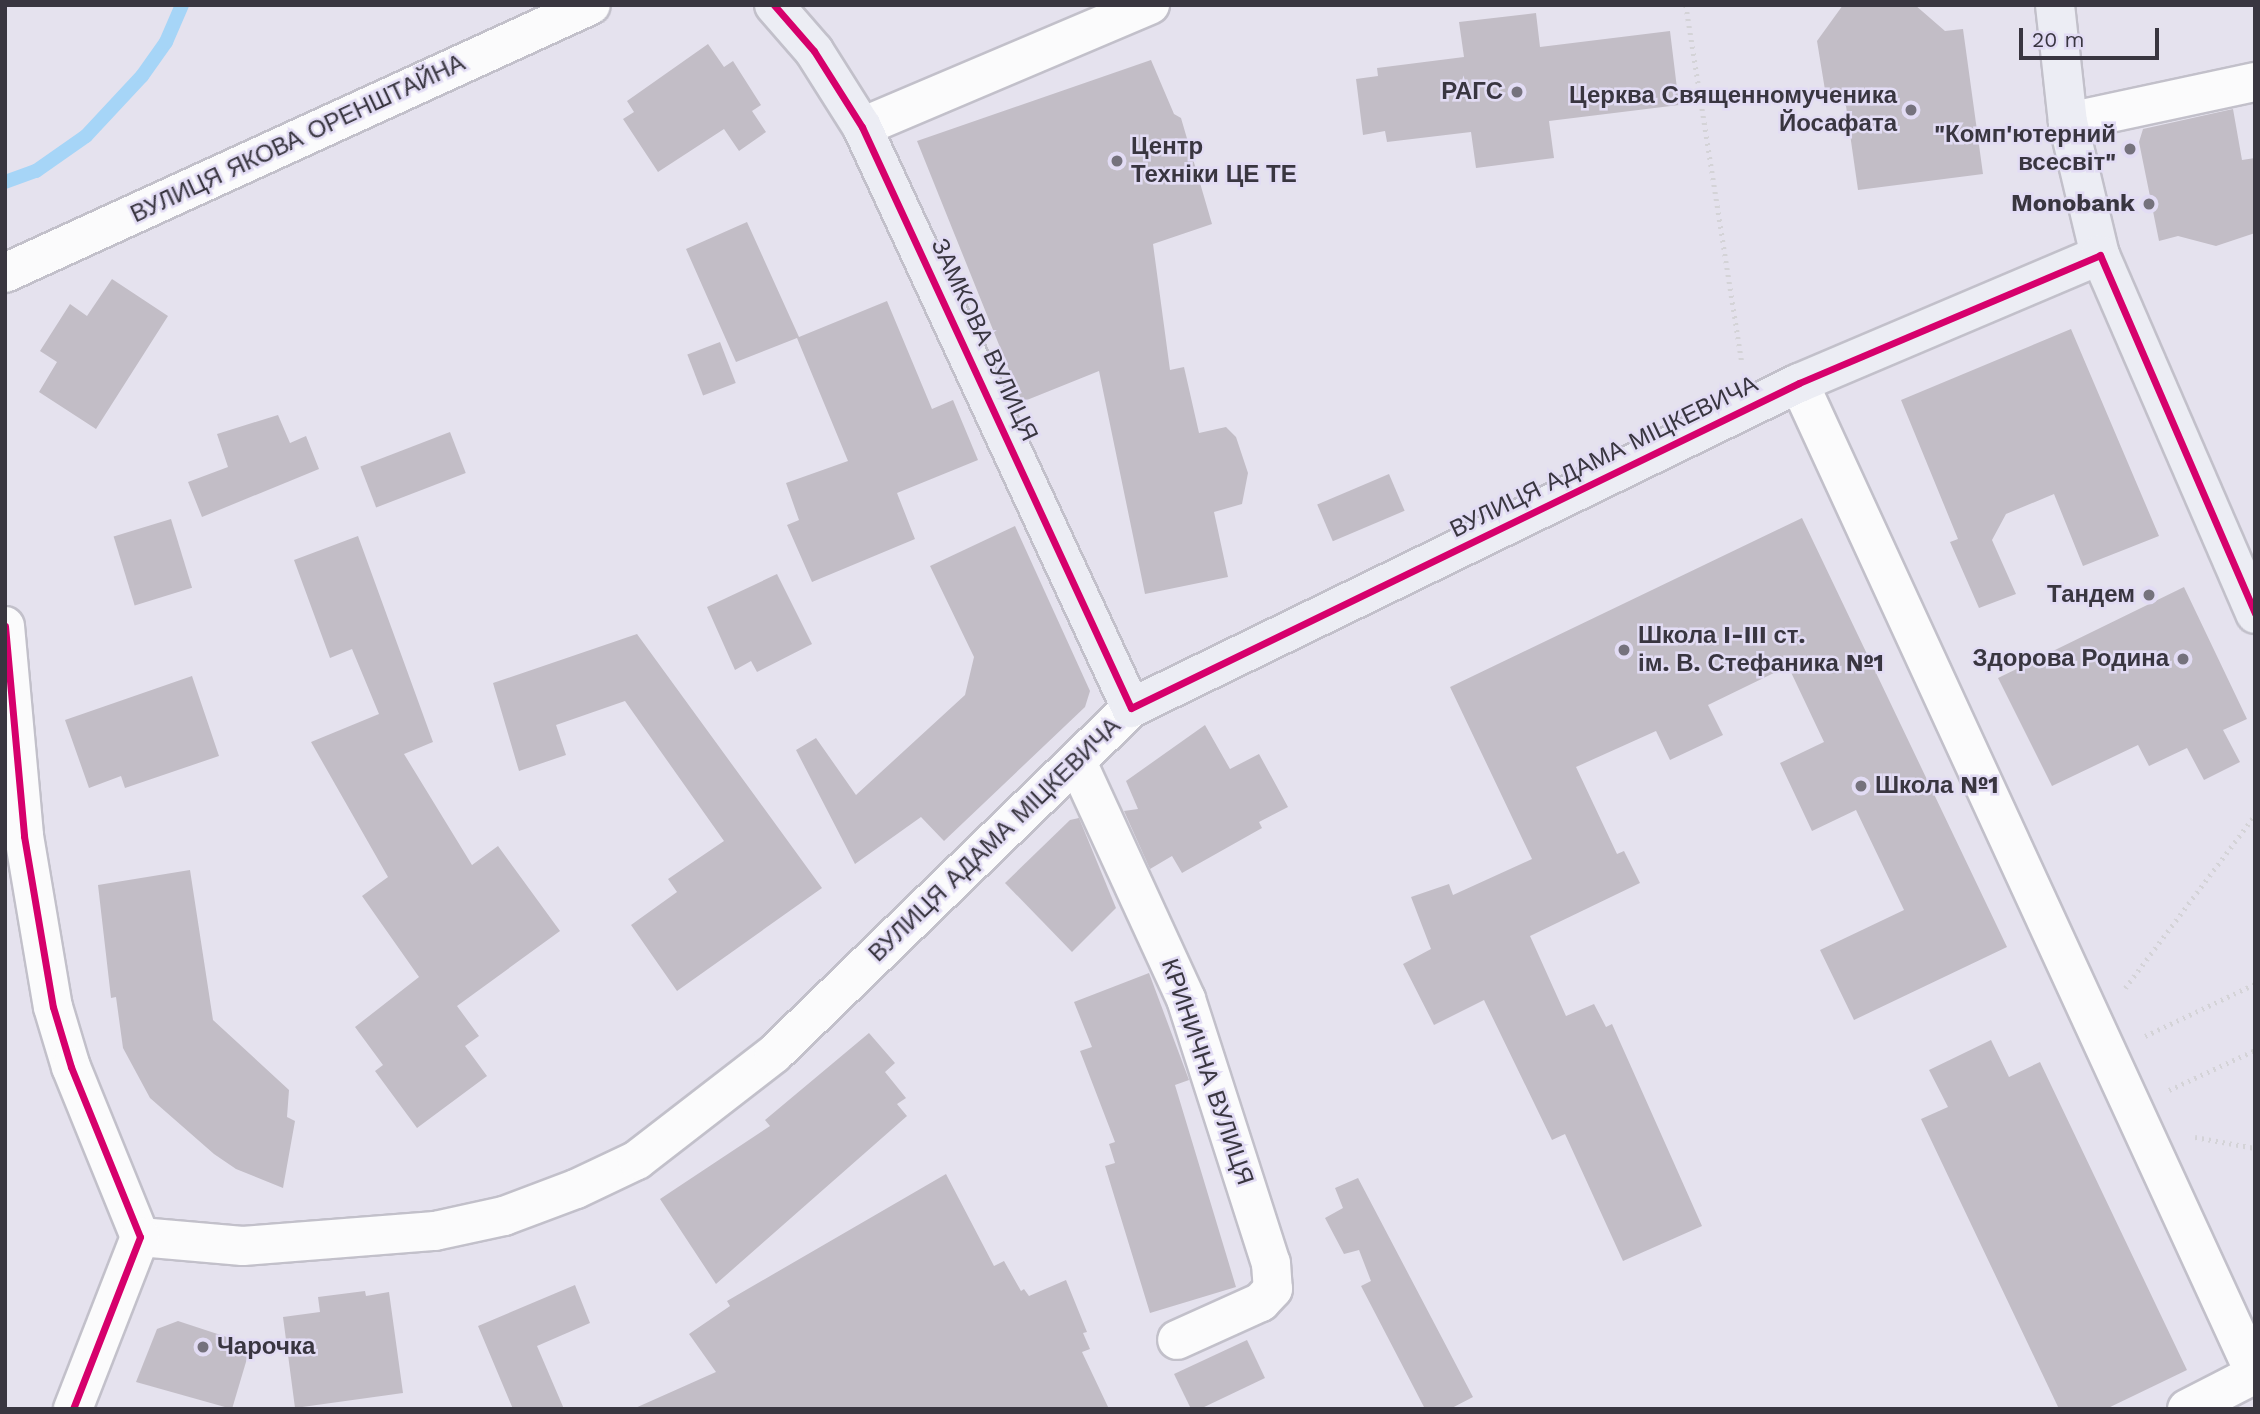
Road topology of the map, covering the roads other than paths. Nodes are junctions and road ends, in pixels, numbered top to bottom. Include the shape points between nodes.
1 (591, 5) edge
2 (774, 5) edge
3 (1150, 5) edge
4 (2055, 5) edge
5 (2255, 82) edge
6 (2067, 122) junction
7 (862, 128) junction
8 (2100, 255) junction
9 (5, 273) edge
10 (1800, 383) junction
11 (2255, 614) edge
12 (5, 626) edge
13 (1131, 708) junction
14 (1077, 762) junction
15 (140, 1237) junction
16 (1177, 1340) dead end
17 (2255, 1374) edge
18 (73, 1409) edge
19 (2187, 1409) edge

1 - 9 street, ВУЛИЦЯ ЯКОВА ОРЕНШТАЙНА
2 - 7 main road, ЗАМКОВА ВУЛИЦЯ via 814,51
3 - 7 street
4 - 6 main road
5 - 6 street
6 - 8 main road
7 - 13 main road, ЗАМКОВА ВУЛИЦЯ
8 - 10 main road, ВУЛИЦЯ АДАМА МІЦКЕВИЧА
8 - 11 main road
10 - 13 main road, ВУЛИЦЯ АДАМА МІЦКЕВИЧА
10 - 17 street
12 - 15 street via 24,836 53,1007 71,1067
13 - 14 street, ВУЛИЦЯ АДАМА МІЦКЕВИЧА
14 - 15 street, ВУЛИЦЯ АДАМА МІЦКЕВИЧА via 774,1054 637,1160 503,1216 435,1231 243,1246
14 - 16 street, КРИНИЧНА ВУЛИЦЯ via 1186,999 1271,1263 1273,1289 1261,1302
15 - 18 street
17 - 19 street

